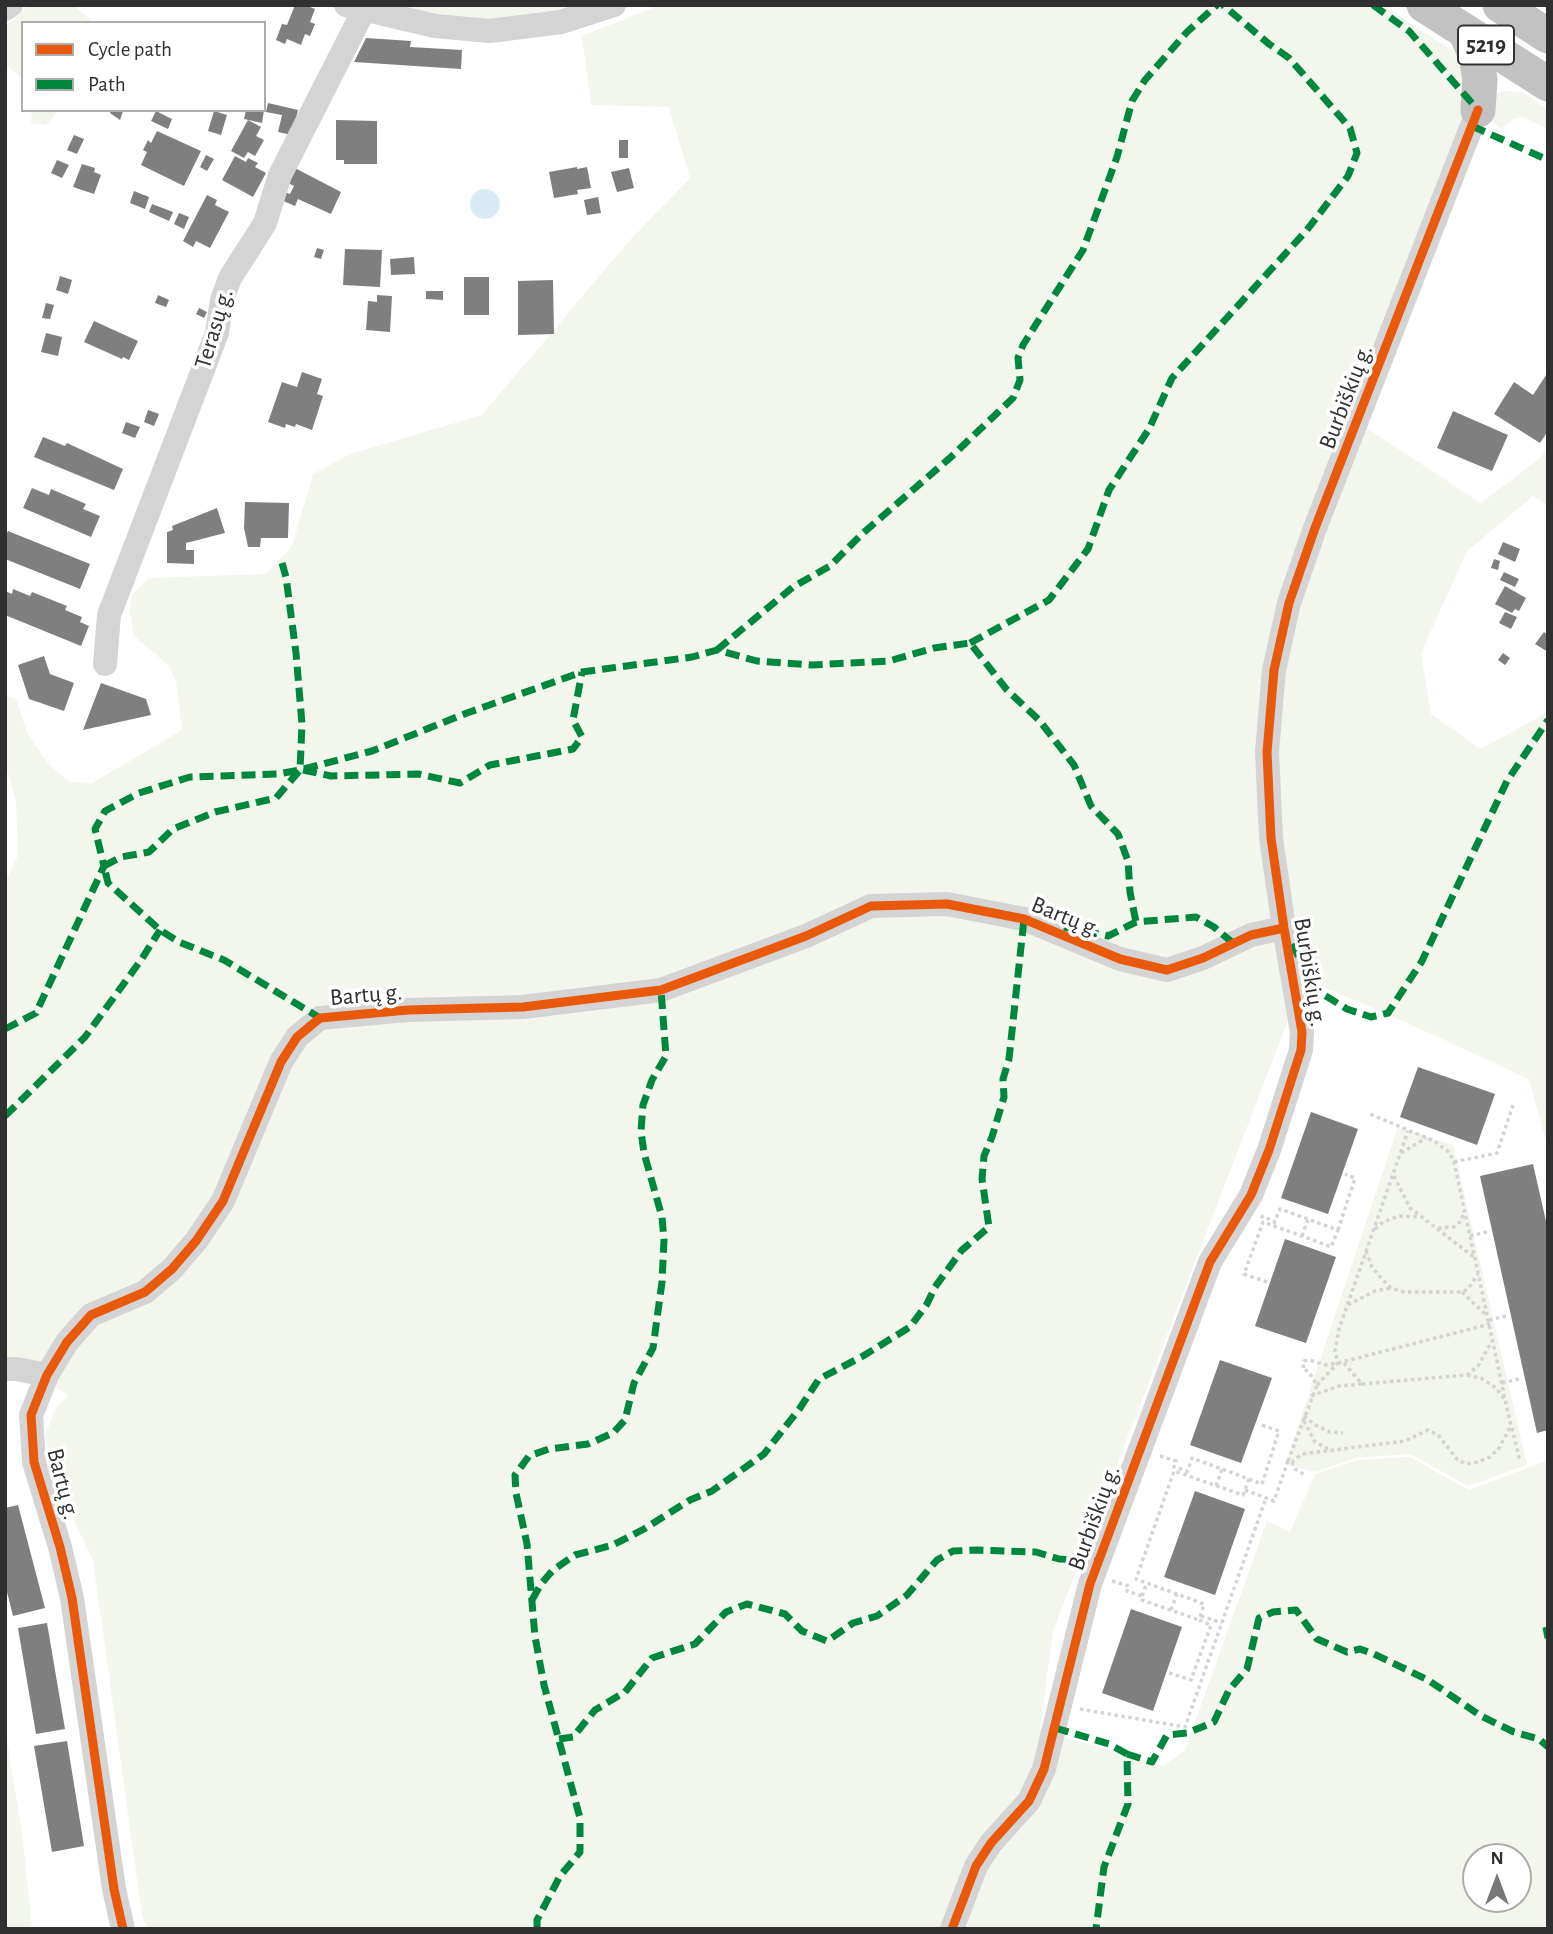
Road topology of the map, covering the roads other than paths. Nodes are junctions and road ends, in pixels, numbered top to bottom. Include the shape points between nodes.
1 (11, 5) edge
2 (614, 5) edge
3 (1424, 5) edge
4 (1500, 5) edge
5 (355, 8) edge
6 (5, 9) edge
7 (1465, 31) junction
8 (1548, 36) edge
9 (1548, 84) edge
10 (1478, 110) junction
11 (105, 664) dead end
12 (1283, 928) junction
13 (5, 1370) edge
14 (47, 1375) junction
15 (123, 1929) edge
16 (952, 1929) edge

1 - 6 street
2 - 5 street via 561,22 490,31 435,26
3 - 7 highway, 5219
4 - 8 highway, 5219
5 - 11 street, Terasų g. via 280,175 265,223 230,278 217,333 110,615
7 - 9 highway, 5219
7 - 10 highway via 1480,79
9 - 10 highway via 1514,83 1492,89
10 - 12 street, Burbiškių g. via 1289,603 1274,670 1267,752
12 - 14 street, Bartų g. via 1251,935 1167,970 1120,959 1024,919 947,904 871,906 806,936 660,990 523,1007 320,1018 297,1037 281,1062 223,1201 195,1241 145,1292 91,1315 66,1342
12 - 16 street, Burbiškių g. via 1302,1032 1301,1050 1269,1150 1251,1195 1210,1262 1090,1584 1044,1769 1029,1801 976,1867
13 - 14 street
14 - 15 street, Bartų g. via 31,1415 34,1462 72,1598

